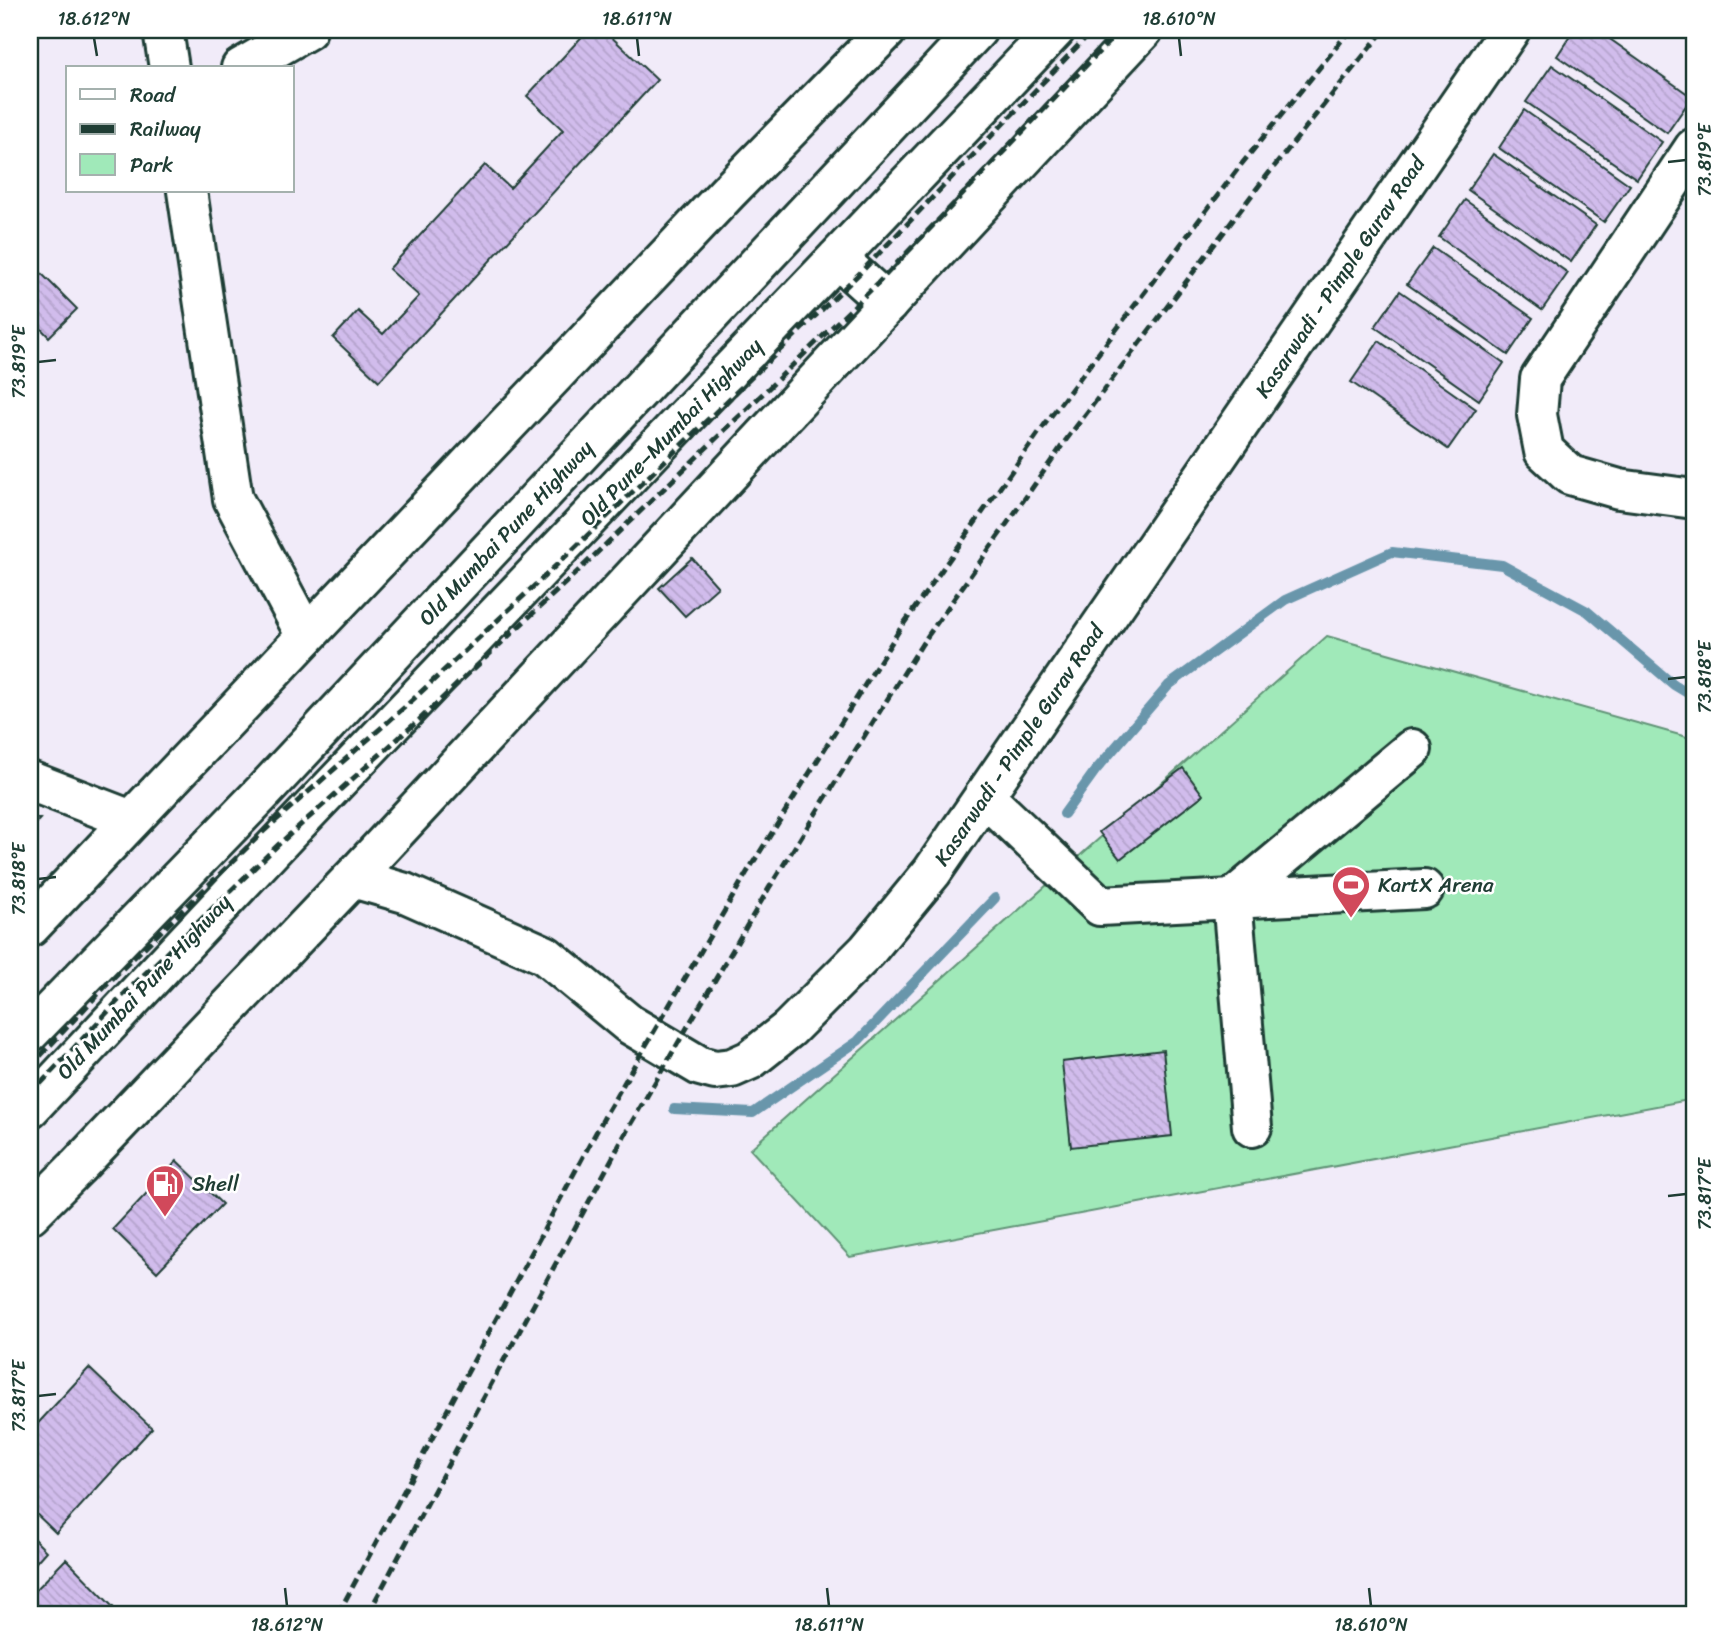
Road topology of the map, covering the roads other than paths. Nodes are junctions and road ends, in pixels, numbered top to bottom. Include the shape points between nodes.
1 (163, 30) edge
2 (307, 30) edge
3 (887, 30) edge
4 (977, 30) edge
5 (1055, 30) edge
6 (1143, 30) edge
7 (1510, 30) edge
8 (169, 66) edge
9 (245, 66) edge
10 (1694, 148) edge
11 (187, 192) edge
12 (837, 258) junction
13 (888, 304) junction
14 (1694, 499) edge
15 (306, 636) junction
16 (1412, 749) dead end
17 (30, 781) edge
18 (984, 796) junction
19 (131, 820) junction
20 (287, 834) joint
21 (353, 878) junction
22 (1424, 889) dead end
23 (1232, 899) junction
24 (30, 927) edge
25 (30, 1032) edge
26 (30, 1108) edge
27 (1252, 1127) dead end
28 (78, 1167) junction
29 (30, 1214) edge
30 (30, 1233) edge

1 - 8 main road
2 - 9 main road
3 - 15 main road
4 - 25 main road, Old Mumbai Pune Highway via 264,790
5 - 12 main road, Old Pune–Mumbai Highway
6 - 13 main road
7 - 18 main road, Kasarwadi - Pimple Gurav Road
10 - 14 main road via 1540,379 1537,415 1544,451 1570,475 1619,489
11 - 15 main road via 233,499
12 - 13 main road
12 - 20 main road, Old Pune–Mumbai Highway
13 - 21 main road
15 - 19 main road
16 - 23 main road
17 - 19 main road
18 - 21 main road, Kasarwadi - Pimple Gurav Road via 932,872 867,951 789,1028 750,1060 732,1068 700,1066 629,1024 545,955 405,893
18 - 23 main road via 1100,906
19 - 24 main road
20 - 26 main road, Old Mumbai Pune Highway
21 - 28 main road
22 - 23 main road
23 - 27 main road
28 - 29 main road
28 - 30 main road

